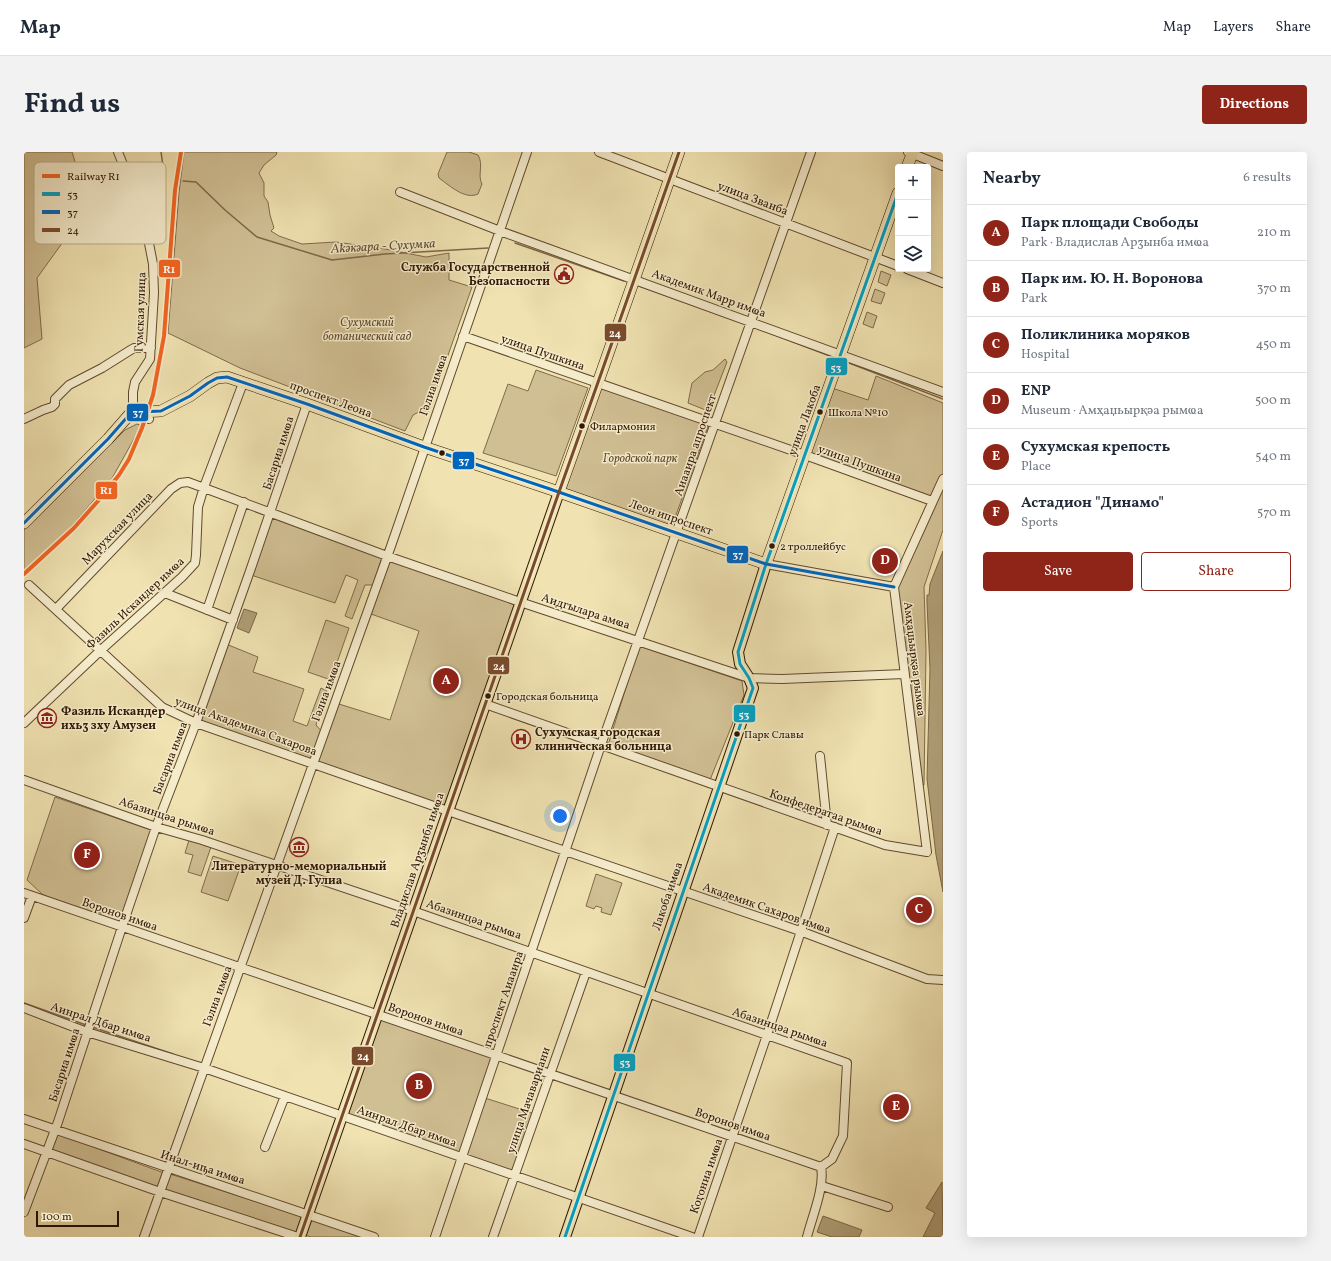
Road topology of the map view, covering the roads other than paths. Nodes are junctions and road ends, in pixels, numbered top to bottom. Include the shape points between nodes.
1 (118, 152) edge
2 (527, 152) edge
3 (600, 152) edge
4 (679, 152) edge
5 (811, 152) edge
6 (911, 153) edge
7 (122, 162) edge
8 (908, 164) edge
9 (943, 166) edge
10 (670, 179) junction
11 (400, 192) dead end
12 (895, 200) edge
13 (786, 223) junction
14 (500, 231) junction
15 (149, 244) edge
16 (875, 257) junction
17 (895, 265) edge
18 (915, 272) edge
19 (634, 279) junction
20 (943, 283) edge
21 (751, 322) junction
22 (462, 336) junction
23 (151, 348) junction
24 (841, 354) junction
25 (243, 383) junction
26 (598, 383) junction
27 (943, 392) edge
28 (182, 400) junction
29 (307, 404) junction
30 (134, 410) junction
31 (24, 419) edge
32 (149, 419) junction
33 (715, 424) junction
34 (108, 438) junction
35 (424, 447) junction
36 (805, 455) junction
37 (943, 479) edge
38 (204, 487) junction
39 (558, 492) junction
40 (932, 501) junction
41 (244, 502) junction
42 (271, 513) junction
43 (24, 523) edge
44 (676, 533) junction
45 (388, 556) junction
46 (766, 564) junction
47 (30, 585) dead end
48 (894, 587) junction
49 (165, 593) junction
50 (520, 602) junction
51 (56, 609) junction
52 (207, 610) junction
53 (233, 620) junction
54 (638, 641) junction
55 (101, 650) junction
56 (904, 674) junction
57 (749, 678) junction
58 (485, 704) junction
59 (24, 723) edge
60 (196, 723) junction
61 (600, 749) junction
62 (820, 756) dead end
63 (313, 764) junction
64 (24, 780) edge
65 (719, 786) junction
66 (448, 812) junction
67 (831, 826) junction
68 (156, 827) junction
69 (565, 852) junction
70 (927, 852) joint
71 (277, 866) junction
72 (682, 891) junction
73 (28, 894) edge
74 (413, 911) junction
75 (24, 918) edge
76 (122, 927) junction
77 (800, 931) junction
78 (531, 952) junction
79 (241, 968) junction
80 (586, 972) junction
81 (943, 980) edge
82 (648, 993) junction
83 (24, 1008) edge
84 (377, 1015) junction
85 (87, 1032) junction
86 (767, 1035) junction
87 (496, 1056) junction
88 (204, 1068) junction
89 (550, 1074) junction
90 (285, 1096) junction
91 (613, 1096) junction
92 (342, 1116) junction
93 (24, 1118) edge
94 (55, 1129) junction
95 (732, 1137) junction
96 (24, 1144) edge
97 (265, 1147) dead end
98 (47, 1151) junction
99 (462, 1158) junction
100 (821, 1167) junction
101 (168, 1168) junction
102 (515, 1176) junction
103 (822, 1186) junction
104 (160, 1192) junction
105 (578, 1198) junction
106 (888, 1207) dead end
107 (24, 1212) edge
108 (308, 1214) junction
109 (144, 1237) edge
110 (299, 1237) edge
111 (374, 1237) edge
112 (435, 1237) edge
113 (493, 1237) edge
114 (565, 1237) edge
115 (692, 1237) edge
116 (698, 1237) edge
117 (807, 1237) edge

1 - 7 street, Гумская улица
2 - 14 street, Гәлиа имҩа
3 - 10 street, улица Званба
4 - 10 highway
5 - 13 street, Аиааира апроспект
6 - 8 highway
6 - 9 street
10 - 13 street, улица Званба
10 - 19 highway
11 - 14 street, Академик Марр имҩа
12 - 16 highway, улица Лакоба
13 - 16 street, улица Званба
13 - 21 street, Аиааира апроспект
14 - 19 street, Академик Марр имҩа
14 - 22 street, Гәлиа имҩа
15 - 23 street, Гумская улица via 154,293
16 - 17 street, улица Званба
16 - 24 highway, улица Лакоба
18 - 20 street
19 - 21 street, Академик Марр имҩа
19 - 26 highway
21 - 24 street, Академик Марр имҩа
21 - 33 street, Аиааира апроспект
22 - 26 street, улица Пушкина
22 - 35 street, Гәлиа имҩа
23 - 30 street, Гумская улица via 150,359 135,382
23 - 31 street via 134,348 69,385 55,399 52,407
24 - 27 street, Академик Марр имҩа
24 - 36 highway, улица Лакоба
25 - 28 highway, проспект Леона via 227,377 217,378
25 - 29 highway, проспект Леона
25 - 38 street, Фазиль Искандер имҩа
26 - 33 street, улица Пушкина
26 - 39 highway
28 - 30 highway, проспект Леона via 161,412
28 - 32 highway via 172,412
29 - 35 highway, проспект Леона
29 - 42 street, Басариа имҩа
30 - 32 street
30 - 34 highway
32 - 34 highway via 127,423
33 - 36 street, улица Пушкина
33 - 44 street, Аиааира апроспект
34 - 43 highway
35 - 39 highway, проспект Леона
35 - 45 street, Гәлиа имҩа
36 - 40 street, улица Пушкина
36 - 46 highway, улица Лакоба
37 - 40 street, Амҳаџьырқәа рымҩа
38 - 41 street, Марухская улица
38 - 49 street, Фазиль Искандер имҩа via 198,507 194,563
38 - 51 street, Марухская улица via 188,482 180,483 171,489
39 - 44 highway, Леон ипроспект
39 - 50 main road, Владислав Арӡынба имҩа
40 - 48 street, Амҳаџьырқәа рымҩа
41 - 42 street, Аидгылара амҩа
41 - 52 street
42 - 45 street, Аидгылара амҩа
42 - 53 street, Басариа имҩа
44 - 46 highway, Леон ипроспект
44 - 54 street, Аиааира апроспект
45 - 50 street, Аидгылара амҩа
45 - 63 street, Гәлиа имҩа
46 - 48 street, Леон ипроспект
46 - 57 main road, Лакоба имҩа via 738,652 740,664
47 - 51 street, улица Академика Сахарова
48 - 56 street, Амҳаџьырқәа рымҩа
49 - 52 street
49 - 55 street, Фазиль Искандер имҩа
50 - 54 street, Аидгылара амҩа
50 - 58 main road, Владислав Арӡынба имҩа
51 - 55 street, улица Академика Сахарова
52 - 53 street
53 - 60 street, Басариа имҩа
54 - 57 street, Аидгылара амҩа
54 - 61 street, Аиааира апроспект
55 - 59 street, Фазиль Искандер имҩа
55 - 60 street, улица Академика Сахарова via 162,707
56 - 57 street, Аидгылара амҩа via 782,680
56 - 70 street, Амҳаџьырқәа рымҩа
57 - 65 main road, Лакоба имҩа via 752,688
58 - 61 street, Конфедератаа рымҩа
58 - 66 main road, Владислав Арӡынба имҩа
60 - 63 street, улица Академика Сахарова
60 - 68 street, Басариа имҩа
61 - 65 street, Конфедератаа рымҩа
61 - 69 street, проспект Аиааира
62 - 67 street
63 - 66 street, улица Академика Сахарова
63 - 71 street, Гәлиа имҩа
64 - 68 street, Абазинцәа рымҩа
65 - 67 street, Конфедератаа рымҩа
65 - 72 main road, Лакоба имҩа
66 - 69 street, Академик Сахаров имҩа
66 - 74 main road, Владислав Арӡынба имҩа
67 - 70 street, Конфедератаа рымҩа via 885,845
67 - 77 street, Коӷониа имҩа
68 - 71 street, Абазинцәа рымҩа
68 - 76 street, Басариа имҩа
69 - 72 street, Академик Сахаров имҩа
69 - 78 street, проспект Аиааира
71 - 74 street, Абазинцәа рымҩа
71 - 79 street, Гәлиа имҩа
72 - 77 street, Академик Сахаров имҩа
72 - 82 main road, Лакоба имҩа
73 - 75 street
73 - 76 street, Воронов имҩа
74 - 78 street, Абазинцәа рымҩа
74 - 84 main road, Владислав Арӡынба имҩа
76 - 79 street, Воронов имҩа
76 - 85 street, Басариа имҩа
77 - 81 street, Академик Сахаров имҩа via 926,978
77 - 86 street, Коӷониа имҩа
78 - 80 street, Абазинцәа рымҩа
78 - 87 street, проспект Аиааира
79 - 84 street, Воронов имҩа
79 - 88 street, Гәлиа имҩа
80 - 82 street, Абазинцәа рымҩа
80 - 89 street, улица Мачавариани
82 - 86 street, Абазинцәа рымҩа
82 - 91 main road, Лакоба имҩа
83 - 85 street, Аинрал Дбар имҩа
84 - 87 street, Воронов имҩа
84 - 92 main road, Владислав Арӡынба имҩа
85 - 88 street, Аинрал Дбар имҩа
85 - 94 street, Басариа имҩа
86 - 95 street, Коӷониа имҩа
86 - 100 street, Абазинцәа рымҩа via 847,1064 843,1136 832,1160
87 - 89 street, Воронов имҩа
87 - 99 street, проспект Аиааира
88 - 90 street, Аинрал Дбар имҩа
88 - 101 street, Гәлиа имҩа
89 - 91 street, Воронов имҩа
89 - 102 street, улица Мачавариани
90 - 92 street, Аинрал Дбар имҩа
90 - 97 street
91 - 95 street, Воронов имҩа
91 - 105 main road, Лакоба имҩа
92 - 99 street, Аинрал Дбар имҩа
92 - 108 main road, Владислав Арӡынба имҩа
93 - 94 street, Инал-иҧа имҩа
94 - 98 street, Басариа имҩа
94 - 101 street, Инал-иҧа имҩа
95 - 100 street, Воронов имҩа
95 - 116 street, Коӷониа имҩа
96 - 98 street
98 - 104 street
98 - 107 street, Басариа имҩа
99 - 102 street, Аинрал Дбар имҩа
99 - 112 street, проспект Аиааира
100 - 103 street
101 - 104 street, Гәлиа имҩа
101 - 108 street, Инал-иҧа имҩа
102 - 105 street, Аинрал Дбар имҩа
102 - 113 street, улица Мачавариани
103 - 106 street
103 - 117 street
104 - 109 street, Гәлиа имҩа
104 - 110 street
105 - 114 main road, Лакоба имҩа
105 - 115 street, Аинрал Дбар имҩа
108 - 110 main road, Владислав Арӡынба имҩа
108 - 111 street, Инал-иҧа имҩа

